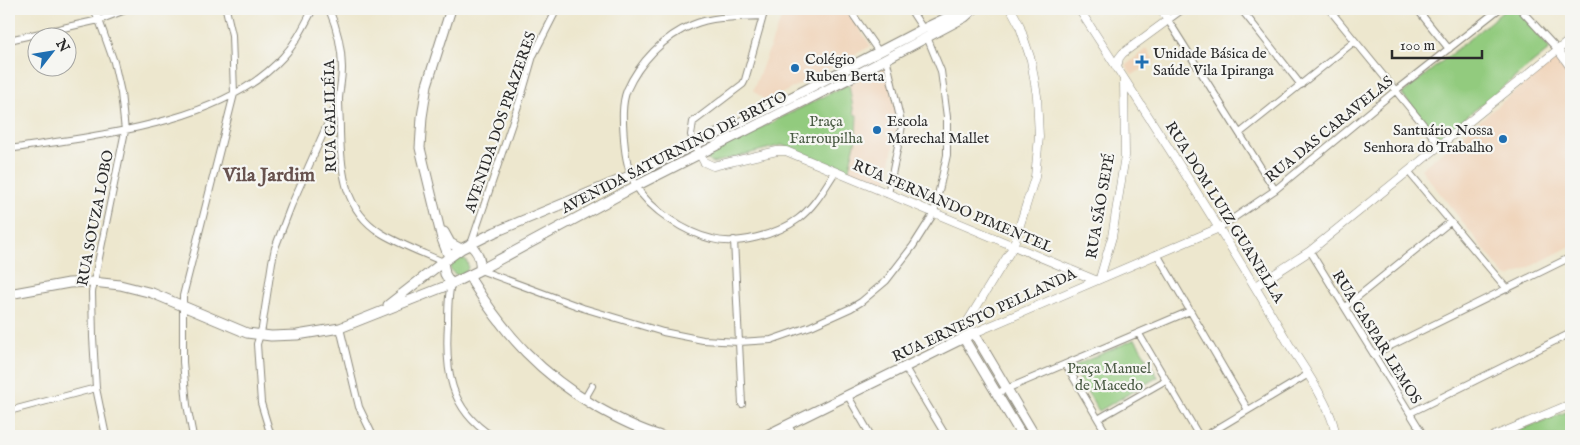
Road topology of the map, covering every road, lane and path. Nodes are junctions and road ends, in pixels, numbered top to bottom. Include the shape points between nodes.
1 (93, 9) edge
2 (128, 9) edge
3 (226, 9) edge
4 (313, 9) edge
5 (329, 9) edge
6 (557, 9) edge
7 (765, 9) edge
8 (850, 9) edge
9 (910, 9) edge
10 (965, 9) edge
11 (974, 9) edge
12 (1011, 9) edge
13 (1079, 9) edge
14 (1161, 9) edge
15 (1183, 9) edge
16 (1241, 9) edge
17 (1329, 9) edge
18 (1417, 9) edge
19 (1499, 9) edge
20 (1520, 9) edge
21 (449, 11) edge
22 (763, 16) junction
23 (99, 20) junction
24 (1168, 20) junction
25 (925, 33) junction
26 (1571, 39) edge
27 (9, 40) edge
28 (1355, 41) junction
29 (1449, 49) junction
30 (1558, 50) junction
31 (883, 53) junction
32 (1123, 53) junction
33 (1108, 54) junction
34 (1117, 68) junction
35 (1571, 68) edge
36 (1124, 78) junction
37 (1302, 85) junction
38 (1395, 91) junction
39 (234, 94) junction
40 (339, 98) junction
41 (125, 131) junction
42 (1240, 133) junction
43 (695, 145) junction
44 (1440, 145) junction
45 (9, 148) edge
46 (699, 154) junction
47 (1408, 171) junction
48 (835, 172) junction
49 (631, 176) junction
50 (636, 186) junction
51 (1275, 190) junction
52 (888, 194) junction
53 (934, 213) junction
54 (1450, 222) junction
55 (440, 226) junction
56 (1219, 228) junction
57 (734, 240) junction
58 (470, 245) junction
59 (1013, 247) junction
60 (461, 249) junction
61 (1310, 251) junction
62 (1157, 254) junction
63 (1568, 259) edge
64 (446, 260) junction
65 (1571, 267) edge
66 (480, 270) junction
67 (470, 275) junction
68 (1098, 279) junction
69 (93, 282) junction
70 (451, 284) junction
71 (1256, 286) junction
72 (1507, 289) junction
73 (9, 294) edge
74 (182, 305) junction
75 (1344, 308) junction
76 (382, 310) junction
77 (1190, 311) junction
78 (966, 324) junction
79 (340, 328) junction
80 (974, 333) junction
81 (1571, 333) edge
82 (1139, 334) junction
83 (260, 335) junction
84 (963, 337) junction
85 (739, 342) junction
86 (1374, 354) junction
87 (1066, 365) junction
88 (904, 366) junction
89 (1308, 375) junction
90 (1166, 380) junction
91 (592, 386) dead end
92 (96, 388) junction
93 (1007, 389) junction
94 (997, 393) junction
95 (848, 396) junction
96 (584, 400) junction
97 (742, 404) dead end
98 (1571, 404) edge
99 (1248, 410) junction
100 (9, 411) edge
101 (1410, 414) junction
102 (1098, 419) junction
103 (788, 425) junction
104 (106, 436) edge
105 (193, 436) edge
106 (270, 436) edge
107 (373, 436) edge
108 (492, 436) edge
109 (661, 436) edge
110 (765, 436) edge
111 (794, 436) edge
112 (871, 436) edge
113 (946, 436) edge
114 (1022, 436) edge
115 (1035, 436) edge
116 (1108, 436) edge
117 (1199, 436) edge
118 (1205, 436) edge
119 (1334, 436) edge
120 (1424, 436) edge
121 (1494, 436) edge

1 - 23 street, RUA SOUZA LOBO
2 - 23 street
3 - 39 street via 232,35
4 - 39 street via 282,58 260,78
5 - 40 street, RUA GALILÉIA via 341,53
6 - 58 street, AVENIDA DOS PRAZERES via 533,56
7 - 22 street
8 - 31 street
9 - 25 street
10 - 25 main road, AVENIDA SATURNINO DE BRITO
11 - 25 main road, AVENIDA SATURNINO DE BRITO via 965,17
12 - 59 street via 1031,60 1039,137 1035,177
13 - 33 street, RUA DOM LUIZ GUANELLA
14 - 24 street
15 - 24 street
16 - 37 street
17 - 28 street
18 - 29 street
19 - 29 street, RUA DAS CARAVELAS
20 - 30 street
21 - 55 main road via 427,85 420,148
22 - 43 street via 743,84 693,122 691,135
22 - 49 street via 717,18 691,25 660,45 641,64 626,92 622,120
23 - 27 street
23 - 41 street, RUA SOUZA LOBO via 114,62
24 - 32 street
24 - 42 street
25 - 31 main road, AVENIDA SATURNINO DE BRITO
25 - 53 street via 942,71 947,117 947,154
26 - 30 street
28 - 37 street
28 - 38 street
29 - 38 street, RUA DAS CARAVELAS
30 - 35 street
30 - 44 street
31 - 43 main road, AVENIDA SATURNINO DE BRITO
31 - 46 main road, AVENIDA SATURNINO DE BRITO
31 - 52 street via 902,126
32 - 33 street
32 - 34 street
33 - 34 street, RUA DOM LUIZ GUANELLA
34 - 36 street, RUA DOM LUIZ GUANELLA
36 - 56 street, RUA DOM LUIZ GUANELLA
36 - 68 street, RUA SÃO SEPÉ via 1125,156 1112,237
37 - 42 street
38 - 44 street
38 - 51 street, RUA DAS CARAVELAS
39 - 41 street via 186,113
39 - 74 street
40 - 64 street, RUA GALILÉIA via 341,165 353,203 380,233
40 - 83 street via 276,248
41 - 45 street
41 - 69 street, RUA SOUZA LOBO
42 - 51 street
43 - 46 street
43 - 49 main road, AVENIDA SATURNINO DE BRITO
44 - 47 street
46 - 48 street, RUA FERNANDO PIMENTEL via 704,162 713,166 782,150
46 - 50 main road, AVENIDA SATURNINO DE BRITO
47 - 54 street
47 - 61 street
48 - 52 street, RUA FERNANDO PIMENTEL
48 - 57 street via 817,201 789,225 763,236
49 - 50 street
49 - 58 main road, AVENIDA SATURNINO DE BRITO
50 - 57 street via 656,210 682,227 712,240
50 - 66 main road, AVENIDA SATURNINO DE BRITO
51 - 56 street, RUA DAS CARAVELAS
52 - 53 street, RUA FERNANDO PIMENTEL
53 - 59 street, RUA FERNANDO PIMENTEL
53 - 85 street via 886,281 861,302 811,326 771,340
54 - 72 street
54 - 75 street
55 - 60 main road via 450,243
55 - 64 main road
56 - 62 street, RUA ERNESTO PELLANDA
56 - 71 street, RUA DOM LUIZ GUANELLA
57 - 85 street
58 - 60 main road, AVENIDA SATURNINO DE BRITO
58 - 66 main road via 479,256
59 - 68 street, RUA FERNANDO PIMENTEL
59 - 78 street
60 - 64 main road, AVENIDA SATURNINO DE BRITO
61 - 71 street
61 - 75 street, RUA GASPAR LEMOS
62 - 68 street, RUA ERNESTO PELLANDA
62 - 77 street
63 - 65 street
63 - 72 street
64 - 70 main road via 445,274
64 - 76 main road, AVENIDA SATURNINO DE BRITO
66 - 67 main road, AVENIDA SATURNINO DE BRITO
66 - 85 street via 583,308 663,332 703,340
67 - 70 main road, AVENIDA SATURNINO DE BRITO
67 - 96 main road via 497,319 529,357
68 - 80 street, RUA ERNESTO PELLANDA
69 - 73 main road, AVENIDA SATURNINO DE BRITO
69 - 74 main road, AVENIDA SATURNINO DE BRITO via 152,293
69 - 92 street, RUA SOUZA LOBO
70 - 76 main road, AVENIDA SATURNINO DE BRITO
70 - 108 street via 447,359 452,388 466,413
71 - 89 street, RUA DOM LUIZ GUANELLA
72 - 86 street
74 - 83 main road, AVENIDA SATURNINO DE BRITO via 247,333
74 - 105 street via 183,362
75 - 86 street, RUA GASPAR LEMOS
76 - 79 main road, AVENIDA SATURNINO DE BRITO
77 - 82 street
77 - 99 street
78 - 80 street
78 - 84 street
79 - 83 main road, AVENIDA SATURNINO DE BRITO via 296,335
79 - 107 street via 359,407
80 - 84 main road, RUA ERNESTO PELLANDA
80 - 93 main road
81 - 101 street
82 - 87 street
82 - 90 street
83 - 106 street via 261,403
84 - 88 main road, RUA ERNESTO PELLANDA
84 - 94 main road
85 - 97 street
86 - 101 street, RUA GASPAR LEMOS
87 - 93 street
87 - 102 street
88 - 95 main road, RUA ERNESTO PELLANDA
88 - 113 street
89 - 99 street
89 - 119 street, RUA DOM LUIZ GUANELLA via 1334,424
90 - 102 street
90 - 117 street
91 - 96 street
92 - 100 street
92 - 104 street, RUA SOUZA LOBO
93 - 94 street
93 - 115 main road
94 - 114 main road
95 - 103 main road, RUA ERNESTO PELLANDA
95 - 112 street
96 - 109 main road via 614,417
98 - 121 street
99 - 118 street
101 - 120 street, RUA GASPAR LEMOS
102 - 116 street
103 - 110 main road, RUA ERNESTO PELLANDA
103 - 111 street

